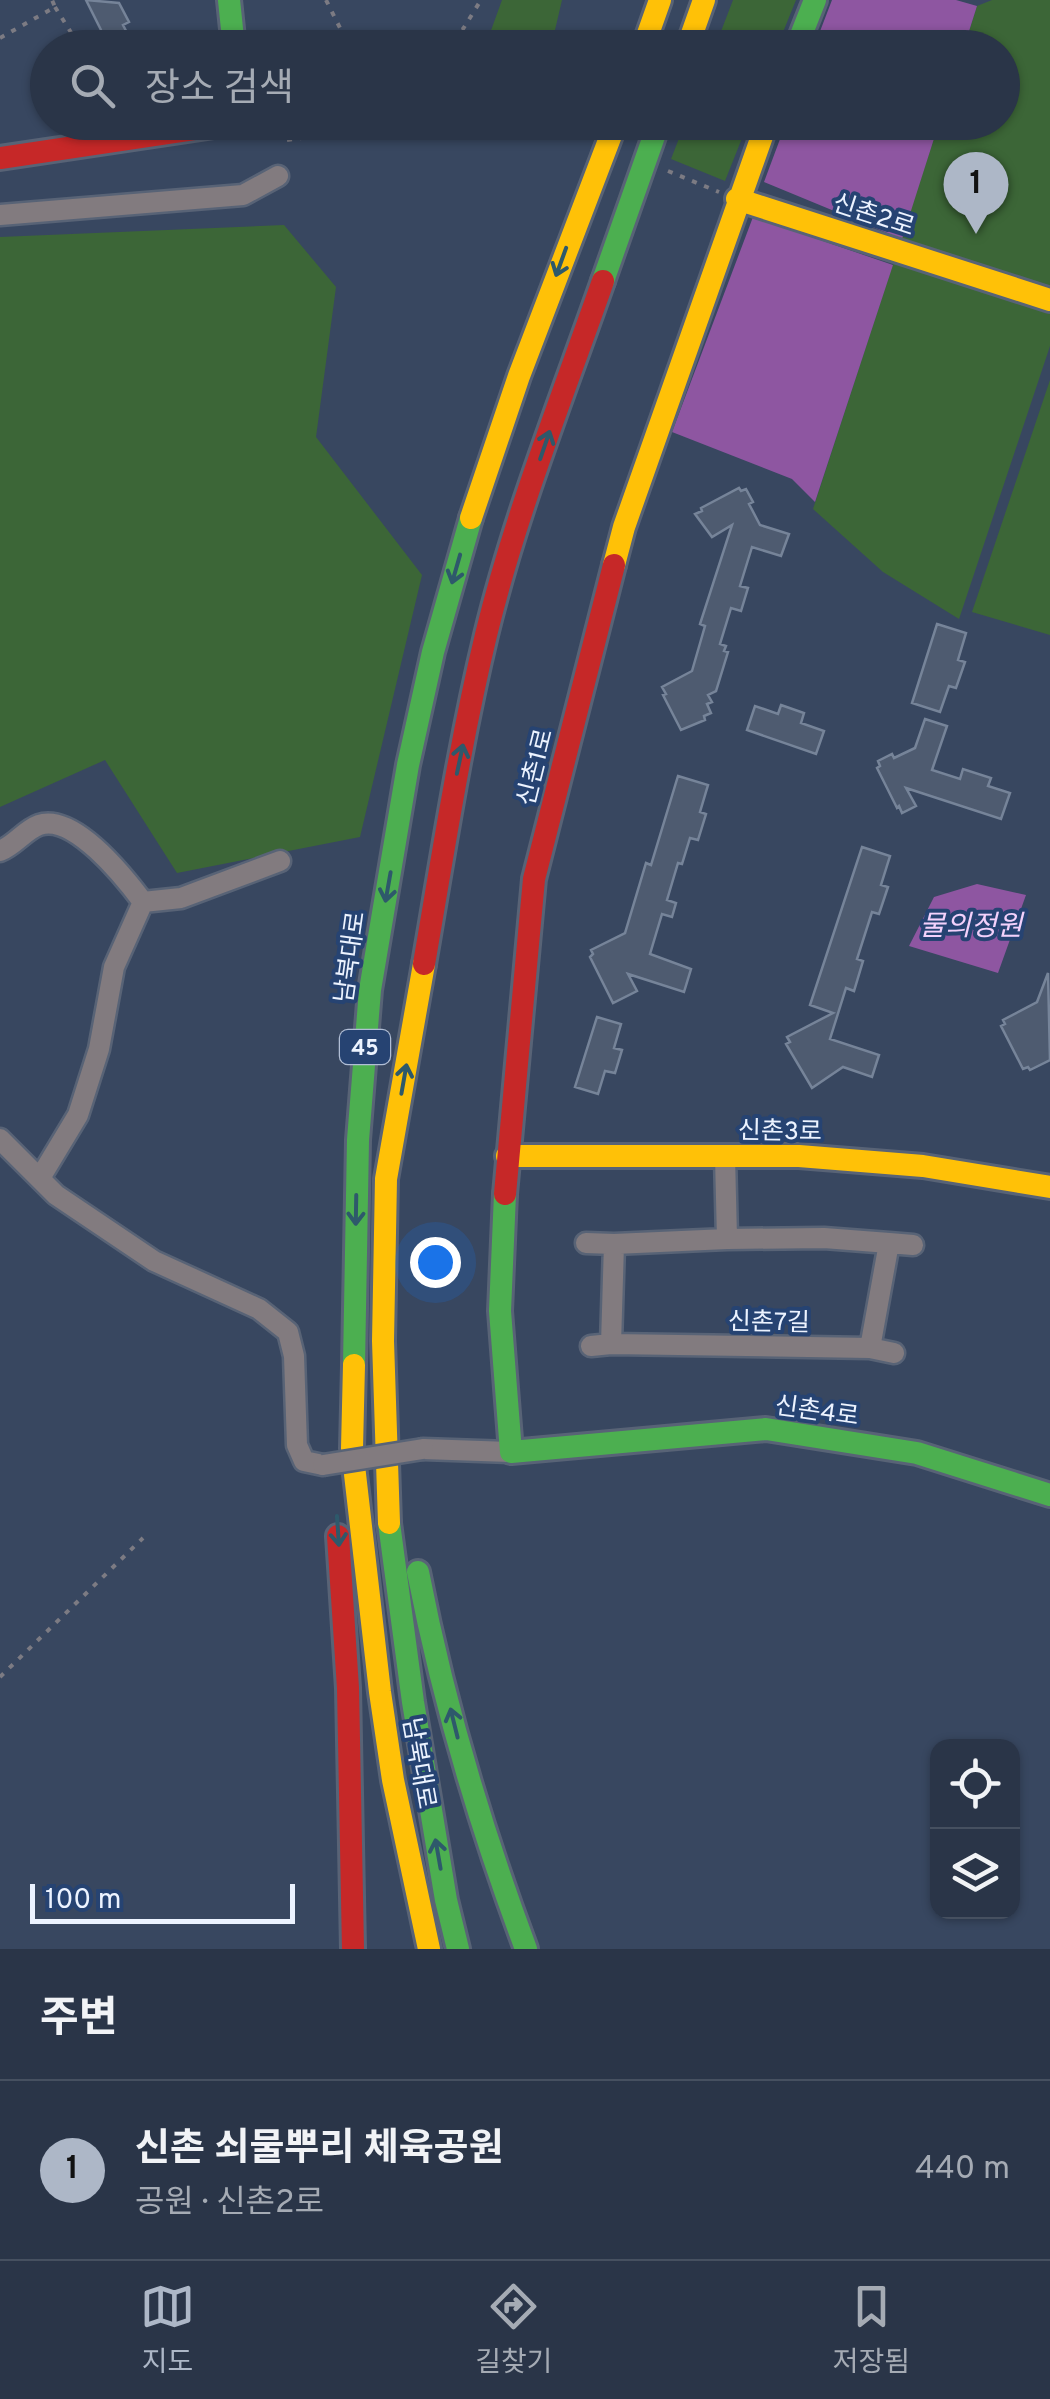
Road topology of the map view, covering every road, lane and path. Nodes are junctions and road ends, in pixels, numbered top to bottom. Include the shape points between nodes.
1 (52, 0) edge
2 (229, 0) edge
3 (326, 0) edge
4 (481, 0) edge
5 (660, 0) edge
6 (704, 0) edge
7 (815, 0) edge
8 (55, 7) junction
9 (69, 30) edge
10 (232, 30) edge
11 (341, 30) edge
12 (459, 30) edge
13 (649, 30) edge
14 (693, 30) edge
15 (803, 30) edge
16 (0, 38) edge
17 (124, 140) edge
18 (609, 140) edge
19 (653, 140) edge
20 (760, 140) edge
21 (0, 158) edge
22 (663, 169) dead end
23 (278, 176) dead end
24 (737, 199) junction
25 (0, 214) edge
26 (1050, 300) edge
27 (0, 851) edge
28 (280, 862) dead end
29 (143, 902) junction
30 (0, 1139) edge
31 (507, 1156) junction
32 (726, 1156) junction
33 (40, 1178) junction
34 (1050, 1187) edge
35 (727, 1239) junction
36 (888, 1243) junction
37 (586, 1244) dead end
38 (614, 1244) junction
39 (913, 1246) dead end
40 (384, 1262) junction
41 (355, 1296) junction
42 (870, 1348) junction
43 (894, 1353) dead end
44 (511, 1452) junction
45 (1050, 1495) edge
46 (143, 1538) dead end
47 (0, 1677) edge
48 (354, 1949) edge
49 (428, 1949) edge
50 (458, 1949) edge
51 (526, 1949) edge

1 - 8 path
2 - 10 main road
3 - 11 path
4 - 12 path
5 - 13 main road
6 - 14 main road
7 - 15 main road
8 - 9 path
8 - 16 path
17 - 21 main road
18 -> 41 main road, 남북대로 / 45 via 519,376 432,652 370,990
40 -> 19 main road, 남북대로 / 45 via 386,1180 487,632
20 - 24 main road, 신촌1로
22 - 24 path
23 - 25 street via 243,195
24 - 26 main road, 신촌2로
24 - 31 main road, 신촌1로 via 624,527 534,879
27 - 29 street via 36,825 65,826 98,849
28 - 29 street via 181,898
29 - 33 street via 114,968 78,1115
30 - 33 street
31 - 32 main road, 신촌3로
31 - 44 main road, 신촌1로 via 500,1312
32 - 34 main road, 신촌3로 via 923,1166
32 - 35 street
33 - 44 street, bridge via 154,1261 259,1309 288,1332 304,1461 322,1465 423,1448
35 - 36 street
35 - 38 street
36 - 39 street
36 - 42 street
37 - 38 street
38 - 42 street, 신촌7길 via 601,1345
50 -> 40 main road, 남북대로 / 45 via 389,1525
51 -> 40 main road via 495,1867 421,1590 408,1513 396,1293
41 -> 48 main road via 332,1400
41 - 49 main road, 남북대로 / 45 via 354,1466 380,1692
42 - 43 street, 신촌7길
44 - 45 main road, 신촌4로 via 766,1429 917,1453
46 - 47 path

